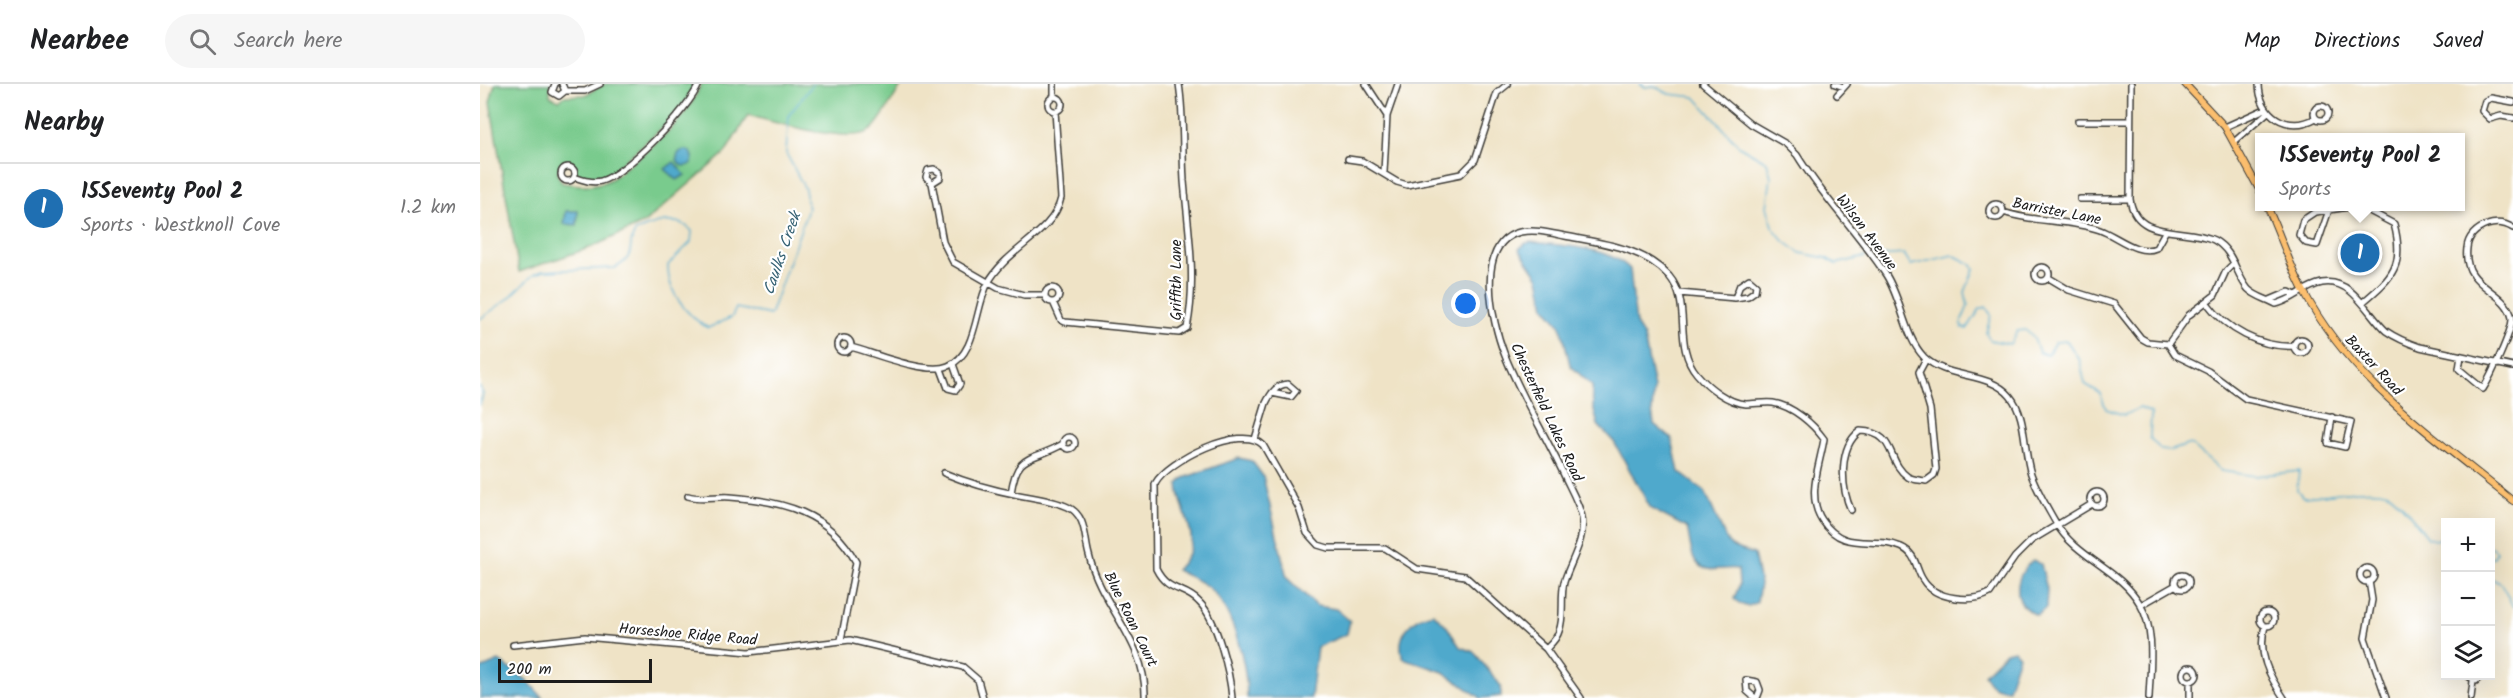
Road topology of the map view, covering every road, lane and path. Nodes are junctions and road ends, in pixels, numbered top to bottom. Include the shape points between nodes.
1 (555, 84) edge
2 (562, 84) edge
3 (600, 84) edge
4 (699, 84) edge
5 (1054, 84) edge
6 (1179, 84) edge
7 (1366, 84) edge
8 (1398, 84) edge
9 (1508, 84) edge
10 (1703, 84) edge
11 (1835, 84) edge
12 (2131, 84) edge
13 (2186, 84) edge
14 (2259, 84) edge
15 (1845, 85) edge
16 (566, 91) junction
17 (1837, 95) dead end
18 (1054, 96) junction
19 (2513, 102) edge
20 (1055, 111) junction
21 (2267, 111) junction
22 (1387, 116) junction
23 (2316, 118) dead end
24 (2513, 118) edge
25 (2078, 121) dead end
26 (2130, 121) junction
27 (2225, 127) junction
28 (2235, 142) junction
29 (1348, 159) dead end
30 (1384, 172) junction
31 (574, 177) dead end
32 (932, 183) dead end
33 (2255, 183) edge
34 (2080, 199) dead end
35 (2130, 199) junction
36 (2269, 211) edge
37 (2322, 211) edge
38 (2329, 211) edge
39 (2368, 211) edge
40 (2003, 212) dead end
41 (2513, 228) edge
42 (2165, 232) junction
43 (2234, 263) junction
44 (2049, 278) dead end
45 (988, 283) junction
46 (2302, 290) junction
47 (1679, 293) junction
48 (1045, 295) junction
49 (1735, 298) dead end
50 (1053, 302) junction
51 (2363, 302) junction
52 (2207, 303) junction
53 (2168, 344) junction
54 (851, 346) dead end
55 (2294, 346) dead end
56 (2461, 356) junction
57 (1926, 359) junction
58 (2495, 363) junction
59 (953, 364) junction
60 (2513, 367) edge
61 (941, 369) junction
62 (1272, 393) dead end
63 (2332, 417) junction
64 (1255, 439) junction
65 (1063, 444) dead end
66 (944, 473) dead end
67 (1011, 493) junction
68 (688, 496) dead end
69 (2513, 501) edge
70 (2092, 504) dead end
71 (1851, 510) dead end
72 (2057, 525) junction
73 (2369, 581) dead end
74 (2176, 585) dead end
75 (2141, 605) junction
76 (2265, 626) dead end
77 (841, 640) junction
78 (513, 645) dead end
79 (1546, 649) junction
80 (2190, 681) dead end
81 (2473, 681) edge
82 (983, 698) edge
83 (1145, 698) edge
84 (1232, 698) edge
85 (1581, 698) edge
86 (2149, 698) edge
87 (2190, 698) edge
88 (2284, 698) edge
89 (2386, 698) edge
90 (2471, 698) edge

1 - 16 street via 555,95
2 - 16 street
3 - 16 street via 585,91
4 - 31 street via 677,119 612,176 590,182
5 - 18 street
6 - 50 street, Griffith Lane via 1191,268 1187,328 1179,333 1065,322
7 - 22 street
8 - 22 street
9 - 30 street via 1495,99 1475,160 1461,174 1407,185
10 - 57 street, Wilson Avenue via 1750,124 1786,144 1797,155 1886,276 1913,339
11 - 15 street
12 - 26 street
13 - 27 main road
14 - 21 street via 2259,95
15 - 17 street
18 - 20 street via 1047,104
18 - 20 street via 1062,104
19 - 24 street via 2491,98 2485,100 2482,111 2490,119
20 - 45 street via 1061,198 1057,211 1050,222 1008,256
21 - 23 street via 2275,119 2291,124
21 - 27 street
21 - 28 street
22 - 30 street
25 - 26 street
26 - 35 street
27 - 28 main road
28 - 33 main road
29 - 30 street
32 - 45 street via 946,252 952,262
34 - 35 street
35 - 42 street via 2141,220
36 - 46 main road, Baxter Road
37 - 38 street via 2303,220 2299,235 2306,243 2317,245
39 - 51 street via 2394,224 2398,260 2390,279
40 - 42 street, Barrister Lane via 2019,218 2098,229 2146,250 2156,248
41 - 58 street via 2497,223 2484,226 2472,235 2466,251 2473,277 2507,308 2512,318 2510,334
42 - 43 street via 2213,240 2223,246
43 - 46 street via 2250,290 2270,300
43 - 52 street
44 - 53 street via 2069,290 2114,304 2141,338
45 - 48 street via 1024,295
45 - 59 street via 966,351
46 - 51 street via 2328,283 2344,288
46 - 69 main road, Baxter Road via 2366,379
47 - 49 street
47 - 72 street via 1683,348 1706,384 1743,404 1783,406 1816,429 1824,440 1815,478 1816,504 1824,523 1841,537 1852,542 1904,548 1917,561 1922,579 1929,587 1965,599 1990,593 2024,547
47 - 79 street, Chesterfield Lakes Road via 1668,275 1635,252 1538,231 1520,232 1508,238 1492,260 1491,292 1504,354 1582,517 1582,532 1563,584 1560,630
48 - 50 street
48 - 50 street via 1048,289 1057,290 1059,298
51 - 56 street via 2389,333 2420,347
52 - 53 street via 2188,315
52 - 55 street via 2227,326 2238,332 2282,347
53 - 63 street via 2175,355 2208,371 2246,399
54 - 61 street
56 - 58 street
56 - 58 street via 2459,369 2483,389
57 - 71 street via 1919,372 1930,409 1934,475 1926,481 1910,478 1884,439 1860,431 1852,437 1846,453 1844,494
57 - 72 street via 1950,371 1998,385 2011,396 2020,418 2031,474
58 - 60 street
59 - 61 street
59 - 61 street via 960,384 956,390 948,388
62 - 64 street
63 - 63 street via 2328,443 2345,447 2350,422
64 - 79 street via 1263,445 1299,508 1307,533 1318,545 1385,548 1418,568 1465,576
64 - 84 street via 1234,438 1193,454 1166,470 1155,484 1156,569 1162,581 1204,608 1225,660
65 - 67 street via 1020,464
66 - 67 street, Blue Roan Court
67 - 83 street, Blue Roan Court via 1069,507 1080,517 1096,577 1141,659 1146,677
68 - 77 street via 763,501 820,519 856,562
70 - 72 street
72 - 75 street via 2092,561 2127,587
73 - 89 street via 2372,600 2365,638
74 - 75 street
75 - 86 street via 2150,636
76 - 88 street via 2261,641 2264,656
77 - 78 street, Horseshoe Ridge Road via 749,652 585,637
77 - 82 street, Horseshoe Ridge Road via 963,667 978,680
79 - 85 street
80 - 87 street
81 - 90 street

